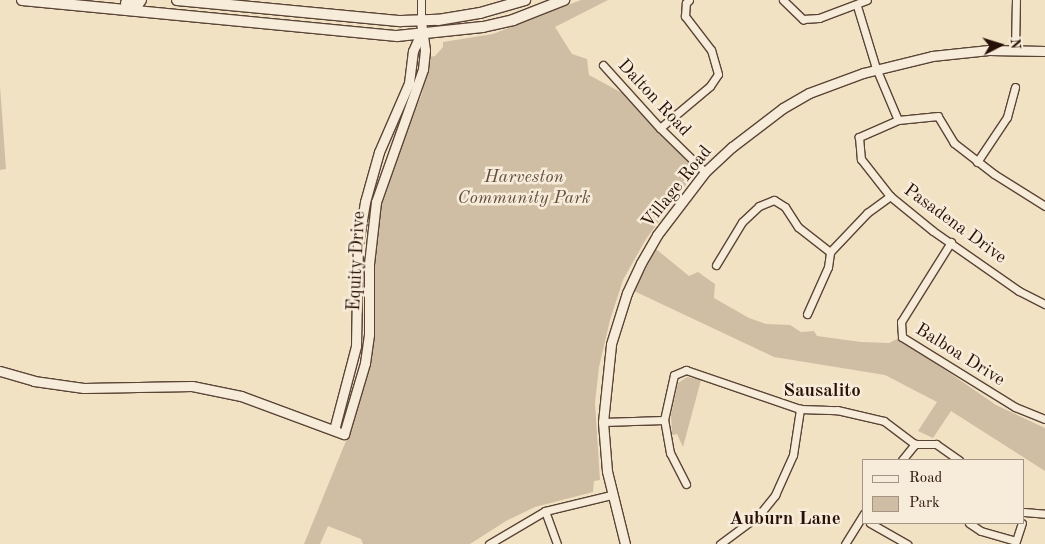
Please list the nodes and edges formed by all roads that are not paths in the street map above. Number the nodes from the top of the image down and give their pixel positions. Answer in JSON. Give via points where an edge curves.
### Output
{"nodes":[{"id":1,"x":22,"y":0,"type":"edge"},
{"id":2,"x":141,"y":0,"type":"edge"},
{"id":3,"x":177,"y":0,"type":"edge"},
{"id":4,"x":421,"y":0,"type":"edge"},
{"id":5,"x":525,"y":0,"type":"edge"},
{"id":6,"x":564,"y":0,"type":"edge"},
{"id":7,"x":689,"y":0,"type":"edge"},
{"id":8,"x":783,"y":0,"type":"edge"},
{"id":9,"x":866,"y":0,"type":"edge"},
{"id":10,"x":1016,"y":0,"type":"edge"},
{"id":11,"x":96,"y":6,"type":"junction"},
{"id":12,"x":857,"y":6,"type":"junction"},
{"id":13,"x":420,"y":21,"type":"junction"},
{"id":14,"x":420,"y":35,"type":"junction"},
{"id":15,"x":1015,"y":50,"type":"junction"},
{"id":16,"x":1045,"y":51,"type":"edge"},
{"id":17,"x":603,"y":65,"type":"dead end"},
{"id":18,"x":876,"y":68,"type":"junction"},
{"id":19,"x":1015,"y":87,"type":"dead end"},
{"id":20,"x":898,"y":120,"type":"junction"},
{"id":21,"x":660,"y":128,"type":"junction"},
{"id":22,"x":977,"y":162,"type":"junction"},
{"id":23,"x":705,"y":172,"type":"junction"},
{"id":24,"x":890,"y":196,"type":"junction"},
{"id":25,"x":1044,"y":203,"type":"edge"},
{"id":26,"x":951,"y":242,"type":"junction"},
{"id":27,"x":830,"y":252,"type":"junction"},
{"id":28,"x":716,"y":265,"type":"dead end"},
{"id":29,"x":1045,"y":304,"type":"edge"},
{"id":30,"x":808,"y":314,"type":"dead end"},
{"id":31,"x":0,"y":371,"type":"edge"},
{"id":32,"x":800,"y":409,"type":"junction"},
{"id":33,"x":1045,"y":419,"type":"edge"},
{"id":34,"x":664,"y":420,"type":"junction"},
{"id":35,"x":603,"y":422,"type":"junction"},
{"id":36,"x":334,"y":430,"type":"junction"},
{"id":37,"x":915,"y":444,"type":"junction"},
{"id":38,"x":903,"y":459,"type":"edge"},
{"id":39,"x":958,"y":459,"type":"edge"},
{"id":40,"x":686,"y":484,"type":"dead end"},
{"id":41,"x":611,"y":495,"type":"junction"},
{"id":42,"x":545,"y":511,"type":"junction"},
{"id":43,"x":1025,"y":512,"type":"edge"},
{"id":44,"x":1045,"y":514,"type":"edge"},
{"id":45,"x":862,"y":518,"type":"edge"},
{"id":46,"x":872,"y":524,"type":"edge"},
{"id":47,"x":970,"y":524,"type":"edge"},
{"id":48,"x":1022,"y":524,"type":"edge"},
{"id":49,"x":1015,"y":543,"type":"edge"},
{"id":50,"x":489,"y":544,"type":"edge"},
{"id":51,"x":557,"y":544,"type":"edge"},
{"id":52,"x":625,"y":544,"type":"edge"},
{"id":53,"x":720,"y":544,"type":"edge"},
{"id":54,"x":845,"y":544,"type":"edge"},
{"id":55,"x":907,"y":544,"type":"edge"}],
"edges":[{"from":1,"to":11,"type":"main road"},
{"from":2,"to":11,"type":"main road","via":[[138,4],[104,2]]},
{"from":3,"to":13,"type":"main road"},
{"from":4,"to":13,"type":"street"},
{"from":5,"to":13,"type":"main road","via":[[480,13]]},
{"from":6,"to":14,"type":"main road","via":[[513,20]]},
{"from":7,"to":21,"type":"street","via":[[685,16],[711,50],[718,74],[710,86]]},
{"from":8,"to":12,"type":"street","via":[[803,19],[819,18]]},
{"from":9,"to":12,"type":"street"},
{"from":10,"to":15,"type":"street"},
{"from":11,"to":14,"type":"main road","via":[[397,36]]},
{"from":12,"to":18,"type":"street"},
{"from":13,"to":14,"type":"street","name":"Equity Drive"},
{"from":14,"to":36,"type":"street","name":"Equity Drive","via":[[413,51],[409,83],[379,152],[365,202],[358,244],[356,346]]},
{"from":14,"to":36,"type":"street","name":"Equity Drive","via":[[425,50],[419,88],[386,166],[372,221],[370,334],[363,371],[344,434]]},
{"from":15,"to":16,"type":"street","name":"Village Road"},
{"from":15,"to":18,"type":"street","name":"Village Road","via":[[932,56]]},
{"from":17,"to":21,"type":"street","name":"Dalton Road"},
{"from":18,"to":20,"type":"street"},
{"from":18,"to":23,"type":"street","name":"Village Road","via":[[809,93],[783,108]]},
{"from":19,"to":22,"type":"street","via":[[1007,117]]},
{"from":20,"to":22,"type":"street","via":[[938,116],[954,143]]},
{"from":20,"to":24,"type":"street","name":"Pasadena Drive","via":[[859,137],[858,146],[861,159]]},
{"from":21,"to":23,"type":"street","name":"Dalton Road"},
{"from":22,"to":25,"type":"street"},
{"from":23,"to":35,"type":"street","name":"Village Road","via":[[657,235],[626,293],[606,369]]},
{"from":24,"to":26,"type":"street","name":"Pasadena Drive"},
{"from":24,"to":27,"type":"street","via":[[866,213]]},
{"from":26,"to":29,"type":"street","name":"Pasadena Drive","via":[[1019,291]]},
{"from":26,"to":33,"type":"street","name":"Balboa Drive","via":[[901,322],[902,337],[1008,403]]},
{"from":27,"to":28,"type":"street","via":[[798,227],[785,207],[774,200],[759,206],[742,222]]},
{"from":27,"to":30,"type":"street","via":[[828,266]]},
{"from":31,"to":36,"type":"street","via":[[34,381],[84,388],[192,386],[240,396]]},
{"from":32,"to":34,"type":"street","via":[[686,370],[674,375]]},
{"from":32,"to":37,"type":"street","via":[[837,410],[884,421]]},
{"from":32,"to":53,"type":"street","via":[[793,455],[775,495],[759,515]]},
{"from":34,"to":35,"type":"street"},
{"from":34,"to":40,"type":"street","via":[[670,453]]},
{"from":35,"to":41,"type":"street","name":"Village Road"},
{"from":37,"to":38,"type":"street"},
{"from":37,"to":39,"type":"street","via":[[936,444]]},
{"from":41,"to":42,"type":"street"},
{"from":41,"to":52,"type":"street","name":"Village Road"},
{"from":42,"to":50,"type":"street"},
{"from":42,"to":51,"type":"street"},
{"from":43,"to":44,"type":"street"},
{"from":45,"to":54,"type":"street"},
{"from":46,"to":55,"type":"street"},
{"from":47,"to":49,"type":"street"},
{"from":48,"to":49,"type":"street"}]}
